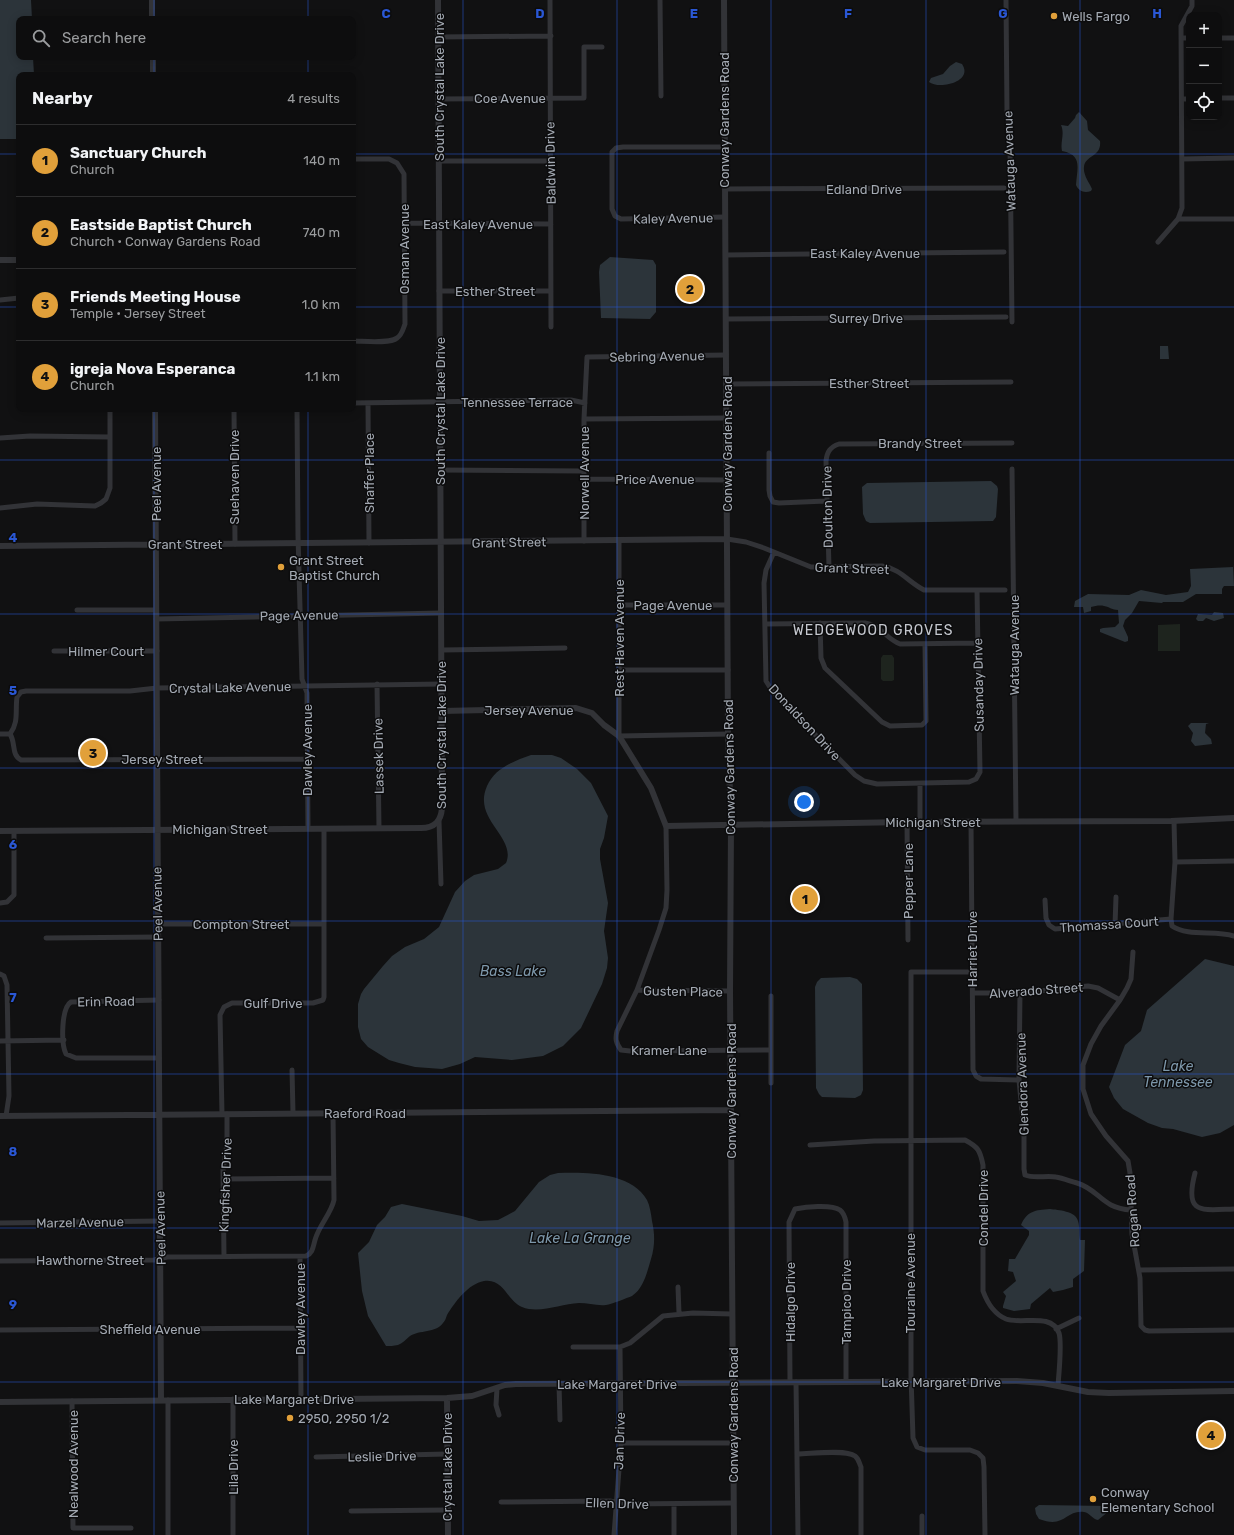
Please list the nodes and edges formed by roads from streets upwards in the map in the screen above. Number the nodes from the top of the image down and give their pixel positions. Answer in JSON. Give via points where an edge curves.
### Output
{"nodes":[{"id":1,"x":152,"y":0,"type":"edge"},
{"id":2,"x":438,"y":0,"type":"edge"},
{"id":3,"x":550,"y":0,"type":"edge"},
{"id":4,"x":660,"y":0,"type":"edge"},
{"id":5,"x":724,"y":0,"type":"edge"},
{"id":6,"x":1006,"y":0,"type":"edge"},
{"id":7,"x":1192,"y":0,"type":"edge"},
{"id":8,"x":152,"y":16,"type":"edge"},
{"id":9,"x":550,"y":36,"type":"junction"},
{"id":10,"x":438,"y":37,"type":"junction"},
{"id":11,"x":1181,"y":38,"type":"junction"},
{"id":12,"x":1186,"y":38,"type":"edge"},
{"id":13,"x":1222,"y":38,"type":"edge"},
{"id":14,"x":1234,"y":38,"type":"edge"},
{"id":15,"x":602,"y":47,"type":"dead end"},
{"id":16,"x":152,"y":60,"type":"edge"},
{"id":17,"x":153,"y":72,"type":"edge"},
{"id":18,"x":661,"y":96,"type":"dead end"},
{"id":19,"x":550,"y":98,"type":"junction"},
{"id":20,"x":1222,"y":98,"type":"edge"},
{"id":21,"x":1234,"y":98,"type":"edge"},
{"id":22,"x":439,"y":99,"type":"junction"},
{"id":23,"x":1182,"y":99,"type":"junction"},
{"id":24,"x":1186,"y":99,"type":"edge"},
{"id":25,"x":724,"y":147,"type":"junction"},
{"id":26,"x":1234,"y":158,"type":"edge"},
{"id":27,"x":356,"y":159,"type":"edge"},
{"id":28,"x":1182,"y":159,"type":"junction"},
{"id":29,"x":439,"y":161,"type":"junction"},
{"id":30,"x":551,"y":161,"type":"junction"},
{"id":31,"x":1004,"y":188,"type":"dead end"},
{"id":32,"x":725,"y":190,"type":"junction"},
{"id":33,"x":725,"y":217,"type":"junction"},
{"id":34,"x":1178,"y":219,"type":"junction"},
{"id":35,"x":1234,"y":219,"type":"edge"},
{"id":36,"x":404,"y":223,"type":"junction"},
{"id":37,"x":439,"y":224,"type":"junction"},
{"id":38,"x":551,"y":224,"type":"junction"},
{"id":39,"x":1158,"y":242,"type":"dead end"},
{"id":40,"x":1004,"y":252,"type":"dead end"},
{"id":41,"x":726,"y":255,"type":"junction"},
{"id":42,"x":0,"y":260,"type":"edge"},
{"id":43,"x":16,"y":260,"type":"edge"},
{"id":44,"x":439,"y":291,"type":"junction"},
{"id":45,"x":551,"y":291,"type":"junction"},
{"id":46,"x":16,"y":298,"type":"edge"},
{"id":47,"x":0,"y":300,"type":"edge"},
{"id":48,"x":1006,"y":316,"type":"dead end"},
{"id":49,"x":726,"y":319,"type":"junction"},
{"id":50,"x":1012,"y":322,"type":"dead end"},
{"id":51,"x":551,"y":327,"type":"dead end"},
{"id":52,"x":356,"y":341,"type":"edge"},
{"id":53,"x":726,"y":356,"type":"junction"},
{"id":54,"x":587,"y":357,"type":"joint"},
{"id":55,"x":1011,"y":382,"type":"dead end"},
{"id":56,"x":727,"y":384,"type":"junction"},
{"id":57,"x":440,"y":402,"type":"junction"},
{"id":58,"x":356,"y":403,"type":"edge"},
{"id":59,"x":368,"y":403,"type":"junction"},
{"id":60,"x":585,"y":403,"type":"junction"},
{"id":61,"x":110,"y":412,"type":"edge"},
{"id":62,"x":155,"y":412,"type":"edge"},
{"id":63,"x":234,"y":412,"type":"edge"},
{"id":64,"x":297,"y":412,"type":"edge"},
{"id":65,"x":726,"y":418,"type":"junction"},
{"id":66,"x":584,"y":419,"type":"junction"},
{"id":67,"x":110,"y":436,"type":"junction"},
{"id":68,"x":0,"y":438,"type":"edge"},
{"id":69,"x":1012,"y":443,"type":"dead end"},
{"id":70,"x":830,"y":449,"type":"joint"},
{"id":71,"x":769,"y":453,"type":"dead end"},
{"id":72,"x":1012,"y":469,"type":"dead end"},
{"id":73,"x":440,"y":470,"type":"junction"},
{"id":74,"x":584,"y":470,"type":"junction"},
{"id":75,"x":584,"y":479,"type":"junction"},
{"id":76,"x":727,"y":480,"type":"junction"},
{"id":77,"x":826,"y":502,"type":"junction"},
{"id":78,"x":0,"y":508,"type":"edge"},
{"id":79,"x":727,"y":539,"type":"junction"},
{"id":80,"x":584,"y":541,"type":"junction"},
{"id":81,"x":618,"y":541,"type":"junction"},
{"id":82,"x":441,"y":542,"type":"junction"},
{"id":83,"x":299,"y":543,"type":"junction"},
{"id":84,"x":369,"y":543,"type":"junction"},
{"id":85,"x":235,"y":544,"type":"junction"},
{"id":86,"x":156,"y":545,"type":"junction"},
{"id":87,"x":0,"y":546,"type":"edge"},
{"id":88,"x":774,"y":552,"type":"junction"},
{"id":89,"x":829,"y":567,"type":"junction"},
{"id":90,"x":977,"y":590,"type":"junction"},
{"id":91,"x":1005,"y":590,"type":"dead end"},
{"id":92,"x":619,"y":605,"type":"junction"},
{"id":93,"x":727,"y":605,"type":"junction"},
{"id":94,"x":77,"y":610,"type":"dead end"},
{"id":95,"x":156,"y":610,"type":"junction"},
{"id":96,"x":441,"y":613,"type":"junction"},
{"id":97,"x":301,"y":615,"type":"junction"},
{"id":98,"x":156,"y":619,"type":"junction"},
{"id":99,"x":820,"y":623,"type":"junction"},
{"id":100,"x":765,"y":624,"type":"junction"},
{"id":101,"x":978,"y":643,"type":"junction"},
{"id":102,"x":925,"y":644,"type":"junction"},
{"id":103,"x":565,"y":648,"type":"dead end"},
{"id":104,"x":442,"y":650,"type":"junction"},
{"id":105,"x":157,"y":651,"type":"junction"},
{"id":106,"x":54,"y":652,"type":"dead end"},
{"id":107,"x":619,"y":670,"type":"junction"},
{"id":108,"x":728,"y":670,"type":"junction"},
{"id":109,"x":377,"y":684,"type":"junction"},
{"id":110,"x":442,"y":684,"type":"junction"},
{"id":111,"x":304,"y":685,"type":"junction"},
{"id":112,"x":157,"y":688,"type":"junction"},
{"id":113,"x":442,"y":711,"type":"junction"},
{"id":114,"x":0,"y":734,"type":"edge"},
{"id":115,"x":10,"y":734,"type":"junction"},
{"id":116,"x":728,"y":734,"type":"junction"},
{"id":117,"x":620,"y":736,"type":"junction"},
{"id":118,"x":308,"y":758,"type":"junction"},
{"id":119,"x":157,"y":759,"type":"junction"},
{"id":120,"x":976,"y":779,"type":"joint"},
{"id":121,"x":920,"y":784,"type":"junction"},
{"id":122,"x":1234,"y":818,"type":"edge"},
{"id":123,"x":439,"y":821,"type":"junction"},
{"id":124,"x":1016,"y":821,"type":"junction"},
{"id":125,"x":1174,"y":821,"type":"junction"},
{"id":126,"x":1201,"y":821,"type":"junction"},
{"id":127,"x":908,"y":822,"type":"junction"},
{"id":128,"x":920,"y":822,"type":"junction"},
{"id":129,"x":971,"y":822,"type":"junction"},
{"id":130,"x":1234,"y":823,"type":"edge"},
{"id":131,"x":731,"y":825,"type":"junction"},
{"id":132,"x":666,"y":826,"type":"junction"},
{"id":133,"x":308,"y":828,"type":"junction"},
{"id":134,"x":379,"y":828,"type":"junction"},
{"id":135,"x":324,"y":829,"type":"junction"},
{"id":136,"x":157,"y":830,"type":"junction"},
{"id":137,"x":0,"y":831,"type":"edge"},
{"id":138,"x":14,"y":831,"type":"junction"},
{"id":139,"x":1234,"y":861,"type":"edge"},
{"id":140,"x":1174,"y":862,"type":"junction"},
{"id":141,"x":441,"y":884,"type":"dead end"},
{"id":142,"x":1116,"y":897,"type":"dead end"},
{"id":143,"x":1045,"y":900,"type":"dead end"},
{"id":144,"x":0,"y":903,"type":"edge"},
{"id":145,"x":1171,"y":919,"type":"junction"},
{"id":146,"x":158,"y":924,"type":"junction"},
{"id":147,"x":324,"y":924,"type":"junction"},
{"id":148,"x":1115,"y":925,"type":"junction"},
{"id":149,"x":1234,"y":936,"type":"edge"},
{"id":150,"x":158,"y":937,"type":"junction"},
{"id":151,"x":46,"y":938,"type":"dead end"},
{"id":152,"x":908,"y":940,"type":"dead end"},
{"id":153,"x":1133,"y":952,"type":"dead end"},
{"id":154,"x":972,"y":972,"type":"junction"},
{"id":155,"x":2,"y":975,"type":"edge"},
{"id":156,"x":637,"y":990,"type":"junction"},
{"id":157,"x":730,"y":992,"type":"junction"},
{"id":158,"x":973,"y":993,"type":"junction"},
{"id":159,"x":1020,"y":993,"type":"junction"},
{"id":160,"x":770,"y":996,"type":"dead end"},
{"id":161,"x":158,"y":1000,"type":"junction"},
{"id":162,"x":1120,"y":1000,"type":"junction"},
{"id":163,"x":224,"y":1007,"type":"joint"},
{"id":164,"x":64,"y":1040,"type":"junction"},
{"id":165,"x":0,"y":1041,"type":"edge"},
{"id":166,"x":8,"y":1041,"type":"junction"},
{"id":167,"x":730,"y":1050,"type":"junction"},
{"id":168,"x":771,"y":1050,"type":"junction"},
{"id":169,"x":159,"y":1058,"type":"junction"},
{"id":170,"x":292,"y":1070,"type":"dead end"},
{"id":171,"x":1020,"y":1080,"type":"junction"},
{"id":172,"x":771,"y":1083,"type":"dead end"},
{"id":173,"x":731,"y":1110,"type":"junction"},
{"id":174,"x":293,"y":1113,"type":"junction"},
{"id":175,"x":224,"y":1114,"type":"junction"},
{"id":176,"x":333,"y":1114,"type":"junction"},
{"id":177,"x":159,"y":1115,"type":"junction"},
{"id":178,"x":3,"y":1116,"type":"edge"},
{"id":179,"x":910,"y":1141,"type":"junction"},
{"id":180,"x":810,"y":1145,"type":"dead end"},
{"id":181,"x":1194,"y":1173,"type":"dead end"},
{"id":182,"x":334,"y":1178,"type":"junction"},
{"id":183,"x":223,"y":1179,"type":"junction"},
{"id":184,"x":1234,"y":1209,"type":"edge"},
{"id":185,"x":1131,"y":1210,"type":"junction"},
{"id":186,"x":160,"y":1221,"type":"junction"},
{"id":187,"x":789,"y":1222,"type":"joint"},
{"id":188,"x":0,"y":1223,"type":"edge"},
{"id":189,"x":224,"y":1257,"type":"junction"},
{"id":190,"x":300,"y":1257,"type":"junction"},
{"id":191,"x":160,"y":1258,"type":"junction"},
{"id":192,"x":0,"y":1261,"type":"edge"},
{"id":193,"x":1234,"y":1269,"type":"edge"},
{"id":194,"x":1139,"y":1270,"type":"junction"},
{"id":195,"x":678,"y":1288,"type":"dead end"},
{"id":196,"x":679,"y":1313,"type":"junction"},
{"id":197,"x":732,"y":1314,"type":"junction"},
{"id":198,"x":1080,"y":1318,"type":"dead end"},
{"id":199,"x":300,"y":1328,"type":"junction"},
{"id":200,"x":161,"y":1329,"type":"junction"},
{"id":201,"x":1056,"y":1329,"type":"junction"},
{"id":202,"x":0,"y":1330,"type":"edge"},
{"id":203,"x":1234,"y":1330,"type":"edge"},
{"id":204,"x":573,"y":1347,"type":"dead end"},
{"id":205,"x":620,"y":1347,"type":"junction"},
{"id":206,"x":793,"y":1382,"type":"junction"},
{"id":207,"x":846,"y":1382,"type":"junction"},
{"id":208,"x":911,"y":1382,"type":"junction"},
{"id":209,"x":733,"y":1383,"type":"junction"},
{"id":210,"x":560,"y":1384,"type":"junction"},
{"id":211,"x":620,"y":1384,"type":"junction"},
{"id":212,"x":1058,"y":1385,"type":"junction"},
{"id":213,"x":497,"y":1388,"type":"junction"},
{"id":214,"x":1234,"y":1391,"type":"edge"},
{"id":215,"x":301,"y":1398,"type":"junction"},
{"id":216,"x":447,"y":1398,"type":"junction"},
{"id":217,"x":232,"y":1399,"type":"junction"},
{"id":218,"x":164,"y":1400,"type":"junction"},
{"id":219,"x":72,"y":1401,"type":"junction"},
{"id":220,"x":0,"y":1402,"type":"edge"},
{"id":221,"x":499,"y":1415,"type":"dead end"},
{"id":222,"x":560,"y":1420,"type":"dead end"},
{"id":223,"x":621,"y":1443,"type":"junction"},
{"id":224,"x":733,"y":1443,"type":"junction"},
{"id":225,"x":447,"y":1454,"type":"junction"},
{"id":226,"x":798,"y":1454,"type":"junction"},
{"id":227,"x":316,"y":1457,"type":"dead end"},
{"id":228,"x":501,"y":1502,"type":"dead end"},
{"id":229,"x":616,"y":1502,"type":"junction"},
{"id":230,"x":674,"y":1504,"type":"junction"},
{"id":231,"x":733,"y":1504,"type":"junction"},
{"id":232,"x":447,"y":1510,"type":"junction"},
{"id":233,"x":352,"y":1511,"type":"dead end"},
{"id":234,"x":922,"y":1516,"type":"dead end"},
{"id":235,"x":131,"y":1528,"type":"dead end"},
{"id":236,"x":168,"y":1535,"type":"edge"},
{"id":237,"x":233,"y":1535,"type":"edge"},
{"id":238,"x":448,"y":1535,"type":"edge"},
{"id":239,"x":614,"y":1535,"type":"edge"},
{"id":240,"x":674,"y":1535,"type":"edge"},
{"id":241,"x":734,"y":1535,"type":"edge"},
{"id":242,"x":798,"y":1535,"type":"edge"},
{"id":243,"x":861,"y":1535,"type":"edge"},
{"id":244,"x":922,"y":1535,"type":"edge"},
{"id":245,"x":985,"y":1535,"type":"edge"}],
"edges":[{"from":1,"to":8,"type":"street"},
{"from":2,"to":10,"type":"street","name":"South Crystal Lake Drive"},
{"from":3,"to":9,"type":"street","name":"Baldwin Drive"},
{"from":4,"to":18,"type":"street"},
{"from":5,"to":25,"type":"street","name":"Conway Gardens Road"},
{"from":6,"to":50,"type":"street","name":"Watauga Avenue"},
{"from":7,"to":11,"type":"street","via":[[1192,6],[1181,26]]},
{"from":9,"to":10,"type":"street"},
{"from":9,"to":19,"type":"street","name":"Baldwin Drive"},
{"from":10,"to":22,"type":"street","name":"South Crystal Lake Drive"},
{"from":11,"to":12,"type":"street"},
{"from":11,"to":23,"type":"street"},
{"from":13,"to":14,"type":"street"},
{"from":15,"to":19,"type":"street","name":"Coe Avenue","via":[[584,47],[584,98]]},
{"from":16,"to":17,"type":"street"},
{"from":19,"to":22,"type":"street","name":"Coe Avenue"},
{"from":19,"to":30,"type":"street","name":"Baldwin Drive"},
{"from":20,"to":21,"type":"street"},
{"from":22,"to":29,"type":"street","name":"South Crystal Lake Drive"},
{"from":23,"to":24,"type":"street"},
{"from":23,"to":28,"type":"street"},
{"from":25,"to":32,"type":"street","name":"Conway Gardens Road"},
{"from":25,"to":33,"type":"street","name":"Kaley Avenue","via":[[616,148],[612,152],[612,209],[615,216],[621,219]]},
{"from":26,"to":28,"type":"street"},
{"from":27,"to":36,"type":"street","name":"Osman Avenue","via":[[390,159],[397,163],[404,174]]},
{"from":28,"to":34,"type":"street","via":[[1182,208]]},
{"from":29,"to":30,"type":"street"},
{"from":29,"to":37,"type":"street","name":"South Crystal Lake Drive"},
{"from":30,"to":38,"type":"street","name":"Baldwin Drive"},
{"from":31,"to":32,"type":"street","name":"Edland Drive"},
{"from":32,"to":33,"type":"street","name":"Conway Gardens Road"},
{"from":33,"to":41,"type":"street","name":"Conway Gardens Road"},
{"from":34,"to":35,"type":"street"},
{"from":34,"to":39,"type":"street"},
{"from":36,"to":37,"type":"street","name":"East Kaley Avenue"},
{"from":36,"to":52,"type":"street","name":"Osman Avenue","via":[[405,324],[397,338],[390,341]]},
{"from":37,"to":38,"type":"street","name":"East Kaley Avenue"},
{"from":37,"to":44,"type":"street","name":"South Crystal Lake Drive"},
{"from":38,"to":45,"type":"street","name":"Baldwin Drive"},
{"from":40,"to":41,"type":"street","name":"East Kaley Avenue"},
{"from":41,"to":49,"type":"street","name":"Conway Gardens Road"},
{"from":42,"to":43,"type":"street"},
{"from":44,"to":45,"type":"street","name":"Esther Street"},
{"from":44,"to":57,"type":"street","name":"South Crystal Lake Drive"},
{"from":45,"to":51,"type":"street","name":"Baldwin Drive"},
{"from":46,"to":47,"type":"street"},
{"from":48,"to":49,"type":"street","name":"Surrey Drive"},
{"from":49,"to":53,"type":"street","name":"Conway Gardens Road"},
{"from":53,"to":54,"type":"street","name":"Sebring Avenue"},
{"from":53,"to":56,"type":"street","name":"Conway Gardens Road"},
{"from":54,"to":60,"type":"street","name":"Norwell Avenue"},
{"from":55,"to":56,"type":"street","name":"Esther Street"},
{"from":56,"to":65,"type":"street","name":"Conway Gardens Road"},
{"from":57,"to":59,"type":"street","name":"Tennessee Terrace"},
{"from":57,"to":60,"type":"street","name":"Tennessee Terrace","via":[[571,400]]},
{"from":57,"to":73,"type":"street","name":"South Crystal Lake Drive"},
{"from":58,"to":59,"type":"street","name":"Tennessee Terrace"},
{"from":59,"to":84,"type":"street","name":"Shaffer Place"},
{"from":60,"to":66,"type":"street","name":"Norwell Avenue"},
{"from":61,"to":67,"type":"street"},
{"from":62,"to":86,"type":"street","name":"Peel Avenue"},
{"from":63,"to":85,"type":"street","name":"Suehaven Drive"},
{"from":64,"to":83,"type":"street","name":"Dawley Avenue"},
{"from":65,"to":66,"type":"street","name":"Tennessee Terrace"},
{"from":65,"to":76,"type":"street","name":"Conway Gardens Road"},
{"from":66,"to":74,"type":"street","name":"Norwell Avenue"},
{"from":67,"to":68,"type":"street"},
{"from":67,"to":78,"type":"street","via":[[110,488],[106,499],[101,503],[88,506],[38,504]]},
{"from":69,"to":70,"type":"street","name":"Brandy Street","via":[[839,444]]},
{"from":70,"to":77,"type":"street","name":"Doulton Drive","via":[[826,456]]},
{"from":71,"to":77,"type":"street","via":[[769,490],[773,502]]},
{"from":72,"to":124,"type":"street","name":"Watauga Avenue"},
{"from":73,"to":74,"type":"street"},
{"from":73,"to":82,"type":"street","name":"South Crystal Lake Drive"},
{"from":74,"to":75,"type":"street","name":"Norwell Avenue"},
{"from":75,"to":76,"type":"street","name":"Price Avenue"},
{"from":75,"to":80,"type":"street","name":"Norwell Avenue"},
{"from":76,"to":79,"type":"street","name":"Conway Gardens Road"},
{"from":77,"to":89,"type":"street","name":"Doulton Drive"},
{"from":79,"to":81,"type":"street","name":"Grant Street"},
{"from":79,"to":88,"type":"street","name":"Grant Street","via":[[746,542]]},
{"from":79,"to":93,"type":"street","name":"Conway Gardens Road"},
{"from":80,"to":81,"type":"street","name":"Grant Street"},
{"from":80,"to":82,"type":"street","name":"Grant Street"},
{"from":81,"to":92,"type":"street","name":"Rest Haven Avenue"},
{"from":82,"to":84,"type":"street","name":"Grant Street"},
{"from":82,"to":96,"type":"street","name":"South Crystal Lake Drive"},
{"from":83,"to":84,"type":"street","name":"Grant Street"},
{"from":83,"to":85,"type":"street","name":"Grant Street"},
{"from":83,"to":97,"type":"street","name":"Dawley Avenue"},
{"from":85,"to":86,"type":"street","name":"Grant Street"},
{"from":86,"to":87,"type":"street","name":"Grant Street"},
{"from":86,"to":95,"type":"street","name":"Peel Avenue"},
{"from":88,"to":89,"type":"street","name":"Grant Street","via":[[811,567]]},
{"from":88,"to":100,"type":"street","name":"Donaldson Drive","via":[[766,570],[764,583]]},
{"from":89,"to":90,"type":"street","name":"Grant Street","via":[[890,568],[924,590]]},
{"from":90,"to":91,"type":"street","name":"Grant Street"},
{"from":90,"to":101,"type":"street","name":"Susanday Drive"},
{"from":92,"to":93,"type":"street","name":"Page Avenue"},
{"from":92,"to":107,"type":"street","name":"Rest Haven Avenue"},
{"from":93,"to":108,"type":"street","name":"Conway Gardens Road"},
{"from":94,"to":95,"type":"street"},
{"from":95,"to":98,"type":"street","name":"Peel Avenue"},
{"from":96,"to":97,"type":"street","name":"Page Avenue"},
{"from":96,"to":104,"type":"street","name":"South Crystal Lake Drive"},
{"from":97,"to":98,"type":"street","name":"Page Avenue"},
{"from":97,"to":111,"type":"street","name":"Dawley Avenue"},
{"from":98,"to":105,"type":"street","name":"Peel Avenue"},
{"from":99,"to":100,"type":"street"},
{"from":99,"to":102,"type":"street","via":[[873,624],[893,642]]},
{"from":99,"to":102,"type":"street","via":[[825,668],[882,722],[890,726],[922,726],[926,721]]},
{"from":100,"to":121,"type":"street","name":"Donaldson Drive","via":[[766,681],[773,692],[864,781],[877,784]]},
{"from":101,"to":102,"type":"street"},
{"from":101,"to":120,"type":"street","name":"Susanday Drive","via":[[980,772]]},
{"from":103,"to":104,"type":"street"},
{"from":104,"to":110,"type":"street","name":"South Crystal Lake Drive"},
{"from":105,"to":106,"type":"street","name":"Hilmer Court"},
{"from":105,"to":112,"type":"street","name":"Peel Avenue"},
{"from":107,"to":108,"type":"street"},
{"from":107,"to":117,"type":"street","name":"Rest Haven Avenue"},
{"from":108,"to":116,"type":"street","name":"Conway Gardens Road"},
{"from":109,"to":110,"type":"street","name":"Crystal Lake Avenue"},
{"from":109,"to":111,"type":"street","name":"Crystal Lake Avenue"},
{"from":109,"to":134,"type":"street","name":"Lassek Drive"},
{"from":110,"to":113,"type":"street","name":"South Crystal Lake Drive"},
{"from":111,"to":112,"type":"street","name":"Crystal Lake Avenue"},
{"from":111,"to":118,"type":"street","name":"Dawley Avenue","via":[[307,693]]},
{"from":112,"to":115,"type":"street","name":"Crystal Lake Avenue","via":[[130,691],[26,691],[19,694],[17,699],[17,721]]},
{"from":112,"to":119,"type":"street","name":"Peel Avenue"},
{"from":113,"to":117,"type":"street","name":"Jersey Avenue","via":[[576,708],[592,713]]},
{"from":113,"to":123,"type":"street","name":"South Crystal Lake Drive","via":[[442,808]]},
{"from":114,"to":115,"type":"street"},
{"from":115,"to":119,"type":"street","name":"Jersey Street","via":[[14,741],[16,757],[21,760]]},
{"from":116,"to":117,"type":"street"},
{"from":116,"to":131,"type":"street","name":"Conway Gardens Road"},
{"from":117,"to":132,"type":"street","via":[[651,788]]},
{"from":118,"to":119,"type":"street","name":"Jersey Street"},
{"from":118,"to":133,"type":"street","name":"Dawley Avenue"},
{"from":119,"to":136,"type":"street","name":"Peel Avenue"},
{"from":120,"to":121,"type":"street","name":"Donaldson Drive","via":[[969,782]]},
{"from":121,"to":128,"type":"street"},
{"from":122,"to":126,"type":"street","name":"Michigan Street"},
{"from":123,"to":134,"type":"street","name":"Michigan Street","via":[[426,828]]},
{"from":123,"to":141,"type":"street"},
{"from":124,"to":125,"type":"street","name":"Michigan Street"},
{"from":124,"to":129,"type":"street","name":"Michigan Street"},
{"from":125,"to":126,"type":"street","name":"Michigan Street"},
{"from":125,"to":140,"type":"street"},
{"from":126,"to":130,"type":"street","name":"Michigan Street"},
{"from":127,"to":128,"type":"street","name":"Michigan Street"},
{"from":127,"to":131,"type":"street","name":"Michigan Street"},
{"from":127,"to":152,"type":"street","name":"Pepper Lane"},
{"from":128,"to":129,"type":"street","name":"Michigan Street"},
{"from":129,"to":154,"type":"street","name":"Harriet Drive"},
{"from":131,"to":132,"type":"street","name":"Michigan Street"},
{"from":131,"to":157,"type":"street","name":"Conway Gardens Road"},
{"from":132,"to":156,"type":"street","via":[[666,908]]},
{"from":133,"to":135,"type":"street","name":"Michigan Street"},
{"from":133,"to":136,"type":"street","name":"Michigan Street"},
{"from":134,"to":135,"type":"street","name":"Michigan Street"},
{"from":135,"to":147,"type":"street"},
{"from":136,"to":138,"type":"street","name":"Michigan Street"},
{"from":136,"to":146,"type":"street","name":"Peel Avenue"},
{"from":137,"to":138,"type":"street","name":"Michigan Street"},
{"from":138,"to":144,"type":"street","via":[[14,894],[7,902]]},
{"from":139,"to":140,"type":"street"},
{"from":140,"to":145,"type":"street"},
{"from":142,"to":148,"type":"street"},
{"from":143,"to":148,"type":"street","name":"Thomassa Court","via":[[1046,918],[1049,925],[1055,929]]},
{"from":145,"to":148,"type":"street","name":"Thomassa Court"},
{"from":145,"to":149,"type":"street","via":[[1172,926],[1179,930],[1217,932]]},
{"from":146,"to":147,"type":"street","name":"Compton Street"},
{"from":146,"to":150,"type":"street","name":"Peel Avenue"},
{"from":147,"to":163,"type":"street","name":"Gulf Drive","via":[[323,1000],[313,1003],[232,1004]]},
{"from":150,"to":151,"type":"street"},
{"from":150,"to":161,"type":"street","name":"Peel Avenue"},
{"from":153,"to":162,"type":"street","name":"Rogan Road","via":[[1131,978]]},
{"from":154,"to":158,"type":"street","name":"Harriet Drive"},
{"from":154,"to":179,"type":"street","name":"Touraine Avenue","via":[[911,972]]},
{"from":155,"to":166,"type":"street","via":[[8,985]]},
{"from":156,"to":157,"type":"street","name":"Gusten Place"},
{"from":156,"to":167,"type":"street","name":"Kramer Lane","via":[[615,1038],[621,1050]]},
{"from":157,"to":167,"type":"street","name":"Conway Gardens Road"},
{"from":158,"to":159,"type":"street","name":"Alverado Street"},
{"from":158,"to":171,"type":"street","name":"Harriet Drive","via":[[973,1070],[976,1076],[981,1079]]},
{"from":159,"to":162,"type":"street","name":"Alverado Street","via":[[1088,986],[1098,988]]},
{"from":159,"to":171,"type":"street","name":"Glendora Avenue"},
{"from":160,"to":168,"type":"street"},
{"from":161,"to":164,"type":"street","name":"Erin Road","via":[[71,1002],[65,1008]]},
{"from":161,"to":169,"type":"street","name":"Peel Avenue"},
{"from":162,"to":185,"type":"street","name":"Rogan Road","via":[[1091,1044],[1083,1065],[1083,1089],[1091,1114],[1128,1161]]},
{"from":163,"to":175,"type":"street","name":"Kingfisher Drive","via":[[220,1015]]},
{"from":164,"to":166,"type":"street"},
{"from":164,"to":169,"type":"street","via":[[66,1054],[76,1058]]},
{"from":165,"to":166,"type":"street"},
{"from":166,"to":178,"type":"street","via":[[9,1096]]},
{"from":167,"to":168,"type":"street","name":"Kramer Lane"},
{"from":167,"to":173,"type":"street","name":"Conway Gardens Road"},
{"from":168,"to":172,"type":"street"},
{"from":169,"to":177,"type":"street","name":"Peel Avenue"},
{"from":170,"to":174,"type":"street"},
{"from":171,"to":185,"type":"street","name":"Glendora Avenue","via":[[1025,1175],[1056,1177],[1078,1183],[1111,1206]]},
{"from":173,"to":176,"type":"street","name":"Raeford Road"},
{"from":173,"to":197,"type":"street","name":"Conway Gardens Road"},
{"from":174,"to":175,"type":"street","name":"Raeford Road"},
{"from":174,"to":176,"type":"street","name":"Raeford Road"},
{"from":175,"to":177,"type":"street","name":"Raeford Road"},
{"from":175,"to":183,"type":"street","name":"Kingfisher Drive","via":[[227,1144]]},
{"from":176,"to":182,"type":"street","name":"Dawley Avenue"},
{"from":177,"to":178,"type":"street","name":"Raeford Road"},
{"from":177,"to":186,"type":"street","name":"Peel Avenue"},
{"from":179,"to":180,"type":"street","name":"Condel Drive"},
{"from":179,"to":201,"type":"street","name":"Condel Drive","via":[[965,1140],[975,1145],[980,1152],[983,1165],[983,1291],[988,1304],[1005,1318],[1016,1321],[1043,1321]]},
{"from":179,"to":208,"type":"street","name":"Touraine Avenue"},
{"from":181,"to":184,"type":"street","via":[[1191,1186],[1192,1201],[1196,1207],[1205,1210]]},
{"from":182,"to":183,"type":"street"},
{"from":182,"to":190,"type":"street","name":"Dawley Avenue","via":[[332,1207],[319,1228],[310,1255]]},
{"from":183,"to":189,"type":"street","name":"Kingfisher Drive"},
{"from":185,"to":194,"type":"street","name":"Rogan Road","via":[[1132,1234]]},
{"from":186,"to":188,"type":"street","name":"Marzel Avenue"},
{"from":186,"to":191,"type":"street","name":"Peel Avenue"},
{"from":187,"to":206,"type":"street","name":"Hidalgo Drive"},
{"from":187,"to":207,"type":"street","name":"Tampico Drive","via":[[795,1209],[802,1207],[833,1207],[844,1214]]},
{"from":189,"to":190,"type":"street","name":"Hawthorne Street"},
{"from":189,"to":191,"type":"street","name":"Hawthorne Street"},
{"from":190,"to":199,"type":"street","name":"Dawley Avenue"},
{"from":191,"to":192,"type":"street","name":"Hawthorne Street"},
{"from":191,"to":200,"type":"street","name":"Peel Avenue"},
{"from":193,"to":194,"type":"street"},
{"from":194,"to":203,"type":"street","name":"Rogan Road","via":[[1143,1328],[1149,1331]]},
{"from":195,"to":196,"type":"street"},
{"from":196,"to":197,"type":"street"},
{"from":196,"to":205,"type":"street","via":[[663,1316],[630,1343]]},
{"from":197,"to":209,"type":"street","name":"Conway Gardens Road"},
{"from":198,"to":201,"type":"street"},
{"from":199,"to":200,"type":"street","name":"Sheffield Avenue"},
{"from":199,"to":215,"type":"street","name":"Dawley Avenue"},
{"from":200,"to":202,"type":"street","name":"Sheffield Avenue"},
{"from":200,"to":218,"type":"street","name":"Peel Avenue"},
{"from":201,"to":212,"type":"street","via":[[1060,1339]]},
{"from":204,"to":205,"type":"street"},
{"from":205,"to":211,"type":"street","name":"Jan Drive"},
{"from":206,"to":207,"type":"street","name":"Lake Margaret Drive"},
{"from":206,"to":209,"type":"street","name":"Lake Margaret Drive"},
{"from":206,"to":226,"type":"street","name":"Hidalgo Drive"},
{"from":207,"to":208,"type":"street","name":"Lake Margaret Drive"},
{"from":208,"to":212,"type":"street","name":"Lake Margaret Drive","via":[[1024,1381]]},
{"from":208,"to":245,"type":"street","name":"Touraine Avenue","via":[[912,1438],[917,1447],[925,1450],[970,1450],[983,1458]]},
{"from":209,"to":211,"type":"street","name":"Lake Margaret Drive"},
{"from":209,"to":224,"type":"street","name":"Conway Gardens Road"},
{"from":210,"to":211,"type":"street","name":"Lake Margaret Drive"},
{"from":210,"to":213,"type":"street","name":"Lake Margaret Drive","via":[[516,1384]]},
{"from":210,"to":222,"type":"street"},
{"from":211,"to":223,"type":"street","name":"Jan Drive"},
{"from":212,"to":214,"type":"street","name":"Lake Margaret Drive","via":[[1088,1392],[1109,1393]]},
{"from":213,"to":216,"type":"street","name":"Lake Margaret Drive","via":[[472,1396]]},
{"from":213,"to":221,"type":"street","via":[[496,1405]]},
{"from":215,"to":216,"type":"street","name":"Lake Margaret Drive"},
{"from":215,"to":217,"type":"street","name":"Lake Margaret Drive"},
{"from":216,"to":225,"type":"street","name":"Crystal Lake Drive"},
{"from":217,"to":218,"type":"street","name":"Lake Margaret Drive"},
{"from":217,"to":237,"type":"street","name":"Lila Drive"},
{"from":218,"to":219,"type":"street","name":"Lake Margaret Drive"},
{"from":218,"to":236,"type":"street"},
{"from":219,"to":220,"type":"street","name":"Lake Margaret Drive"},
{"from":219,"to":235,"type":"street","name":"Nealwood Avenue","via":[[73,1528]]},
{"from":223,"to":224,"type":"street"},
{"from":223,"to":229,"type":"street","name":"Jan Drive"},
{"from":224,"to":231,"type":"street","name":"Conway Gardens Road"},
{"from":225,"to":227,"type":"street","name":"Leslie Drive"},
{"from":225,"to":232,"type":"street","name":"Crystal Lake Drive"},
{"from":226,"to":242,"type":"street","name":"Hidalgo Drive"},
{"from":226,"to":243,"type":"street","via":[[844,1453],[855,1456],[859,1461]]},
{"from":228,"to":229,"type":"street","name":"Ellen Drive"},
{"from":229,"to":230,"type":"street","name":"Ellen Drive"},
{"from":229,"to":239,"type":"street","name":"Jan Drive"},
{"from":230,"to":231,"type":"street","name":"Ellen Drive"},
{"from":230,"to":240,"type":"street"},
{"from":231,"to":241,"type":"street","name":"Conway Gardens Road"},
{"from":232,"to":233,"type":"street"},
{"from":232,"to":238,"type":"street","name":"Crystal Lake Drive"},
{"from":234,"to":244,"type":"street"}]}
